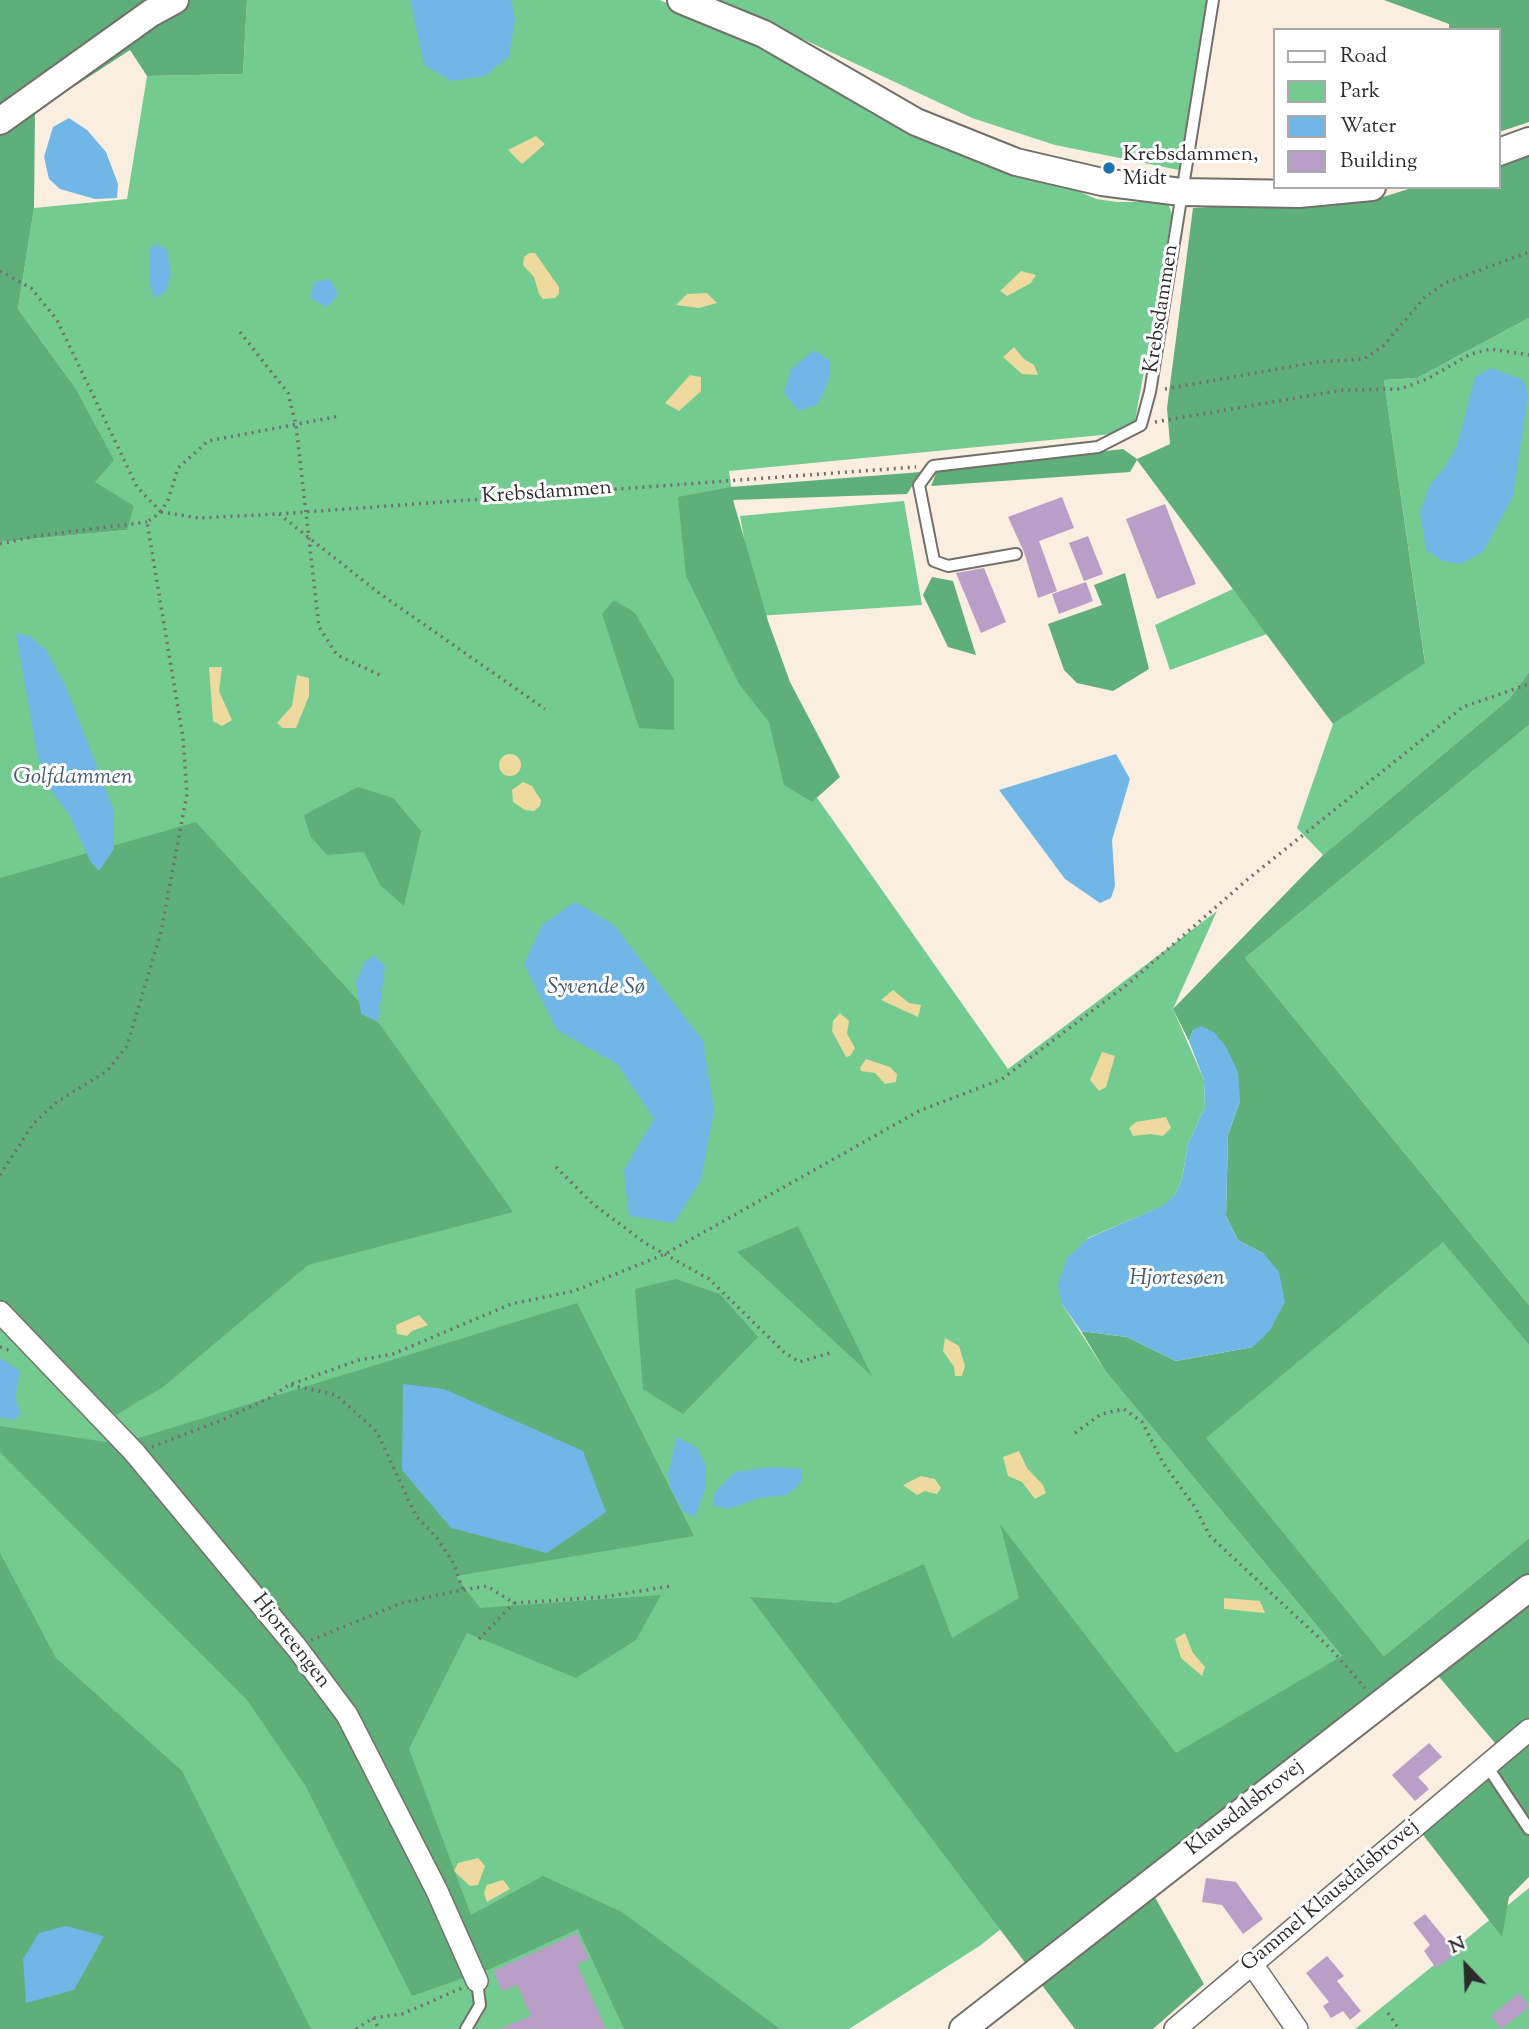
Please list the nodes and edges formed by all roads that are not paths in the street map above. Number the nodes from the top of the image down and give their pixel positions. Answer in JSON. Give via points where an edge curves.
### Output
{"nodes":[{"id":1,"x":175,"y":0,"type":"edge"},
{"id":2,"x":681,"y":0,"type":"edge"},
{"id":3,"x":1213,"y":0,"type":"edge"},
{"id":4,"x":0,"y":121,"type":"edge"},
{"id":5,"x":1529,"y":141,"type":"edge"},
{"id":6,"x":1501,"y":151,"type":"edge"},
{"id":7,"x":1351,"y":189,"type":"edge"},
{"id":8,"x":1181,"y":192,"type":"junction"},
{"id":9,"x":1016,"y":554,"type":"dead end"},
{"id":10,"x":0,"y":1312,"type":"edge"},
{"id":11,"x":1529,"y":1588,"type":"edge"},
{"id":12,"x":1529,"y":1730,"type":"edge"},
{"id":13,"x":1487,"y":1766,"type":"junction"},
{"id":14,"x":1529,"y":1829,"type":"edge"},
{"id":15,"x":1252,"y":1964,"type":"junction"},
{"id":16,"x":477,"y":1980,"type":"joint"},
{"id":17,"x":466,"y":2029,"type":"edge"},
{"id":18,"x":963,"y":2029,"type":"edge"},
{"id":19,"x":1175,"y":2029,"type":"edge"},
{"id":20,"x":1297,"y":2029,"type":"edge"}],
"edges":[{"from":1,"to":4,"type":"street","via":[[150,13]]},
{"from":2,"to":8,"type":"street","via":[[764,34],[916,122],[1016,162],[1102,182]]},
{"from":3,"to":8,"type":"lane","name":"Krebsdammen"},
{"from":5,"to":6,"type":"street"},
{"from":7,"to":8,"type":"street","via":[[1299,194]]},
{"from":8,"to":9,"type":"lane","name":"Krebsdammen","via":[[1141,425],[1098,447],[933,466],[919,485],[933,561],[948,566]]},
{"from":10,"to":16,"type":"street","name":"Hjorteengen","via":[[134,1452],[297,1648],[346,1715],[381,1777]]},
{"from":11,"to":18,"type":"street","name":"Klausdalsbrovej"},
{"from":12,"to":13,"type":"street","name":"Gammel Klausdalsbrovej"},
{"from":13,"to":14,"type":"lane"},
{"from":13,"to":15,"type":"street","name":"Gammel Klausdalsbrovej"},
{"from":15,"to":19,"type":"street","name":"Gammel Klausdalsbrovej"},
{"from":15,"to":20,"type":"street"},
{"from":16,"to":17,"type":"lane","name":"Hjorteengen","via":[[480,2004]]}]}
